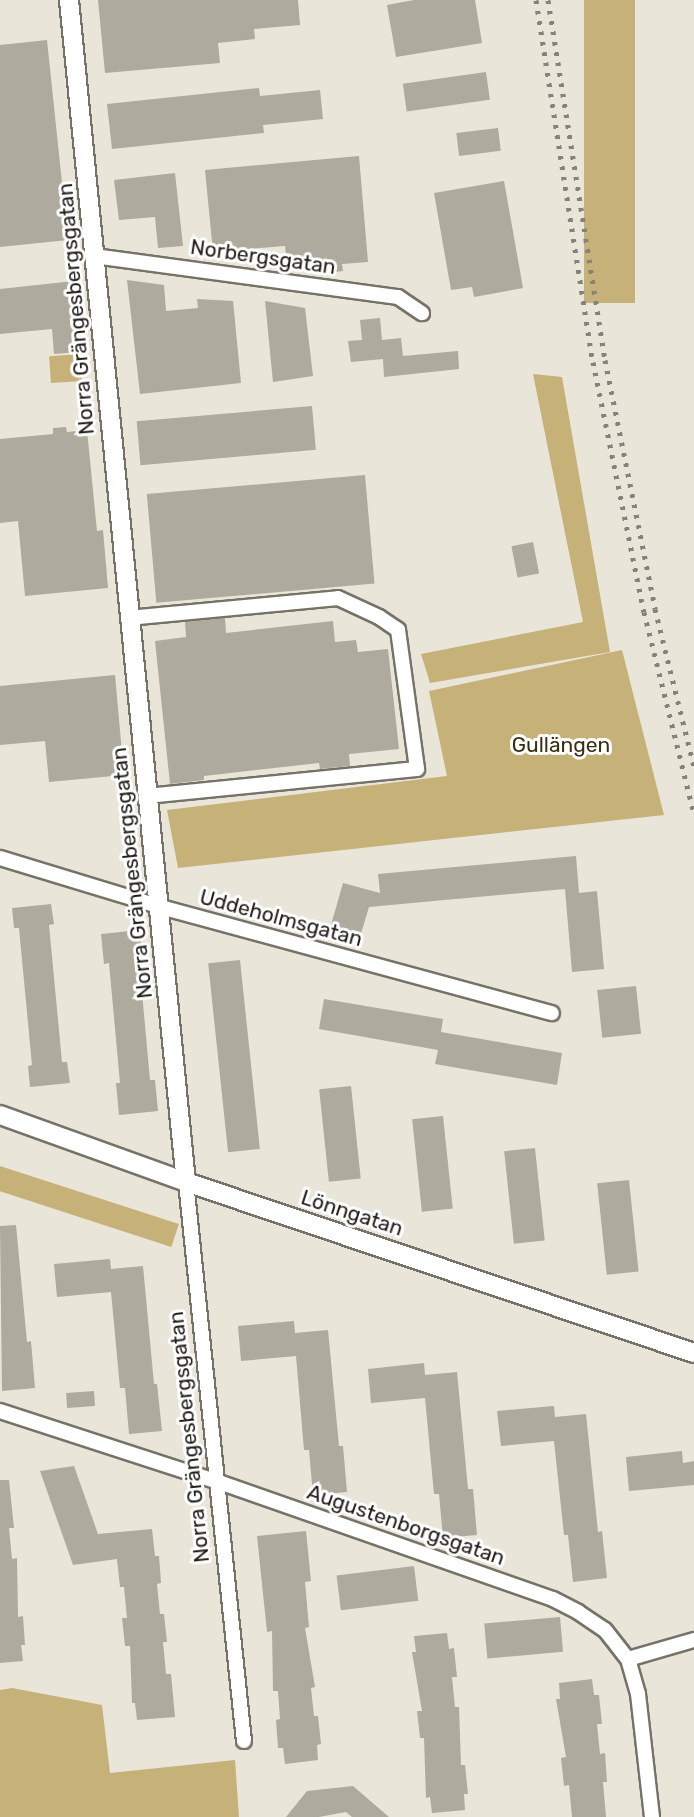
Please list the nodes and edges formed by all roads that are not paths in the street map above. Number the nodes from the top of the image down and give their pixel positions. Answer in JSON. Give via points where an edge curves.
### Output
{"nodes":[{"id":1,"x":69,"y":0,"type":"edge"},
{"id":2,"x":94,"y":256,"type":"junction"},
{"id":3,"x":422,"y":313,"type":"dead end"},
{"id":4,"x":128,"y":618,"type":"junction"},
{"id":5,"x":146,"y":796,"type":"junction"},
{"id":6,"x":0,"y":858,"type":"edge"},
{"id":7,"x":161,"y":907,"type":"junction"},
{"id":8,"x":552,"y":1013,"type":"dead end"},
{"id":9,"x":0,"y":1115,"type":"edge"},
{"id":10,"x":186,"y":1182,"type":"junction"},
{"id":11,"x":693,"y":1351,"type":"edge"},
{"id":12,"x":0,"y":1411,"type":"edge"},
{"id":13,"x":216,"y":1480,"type":"junction"},
{"id":14,"x":694,"y":1640,"type":"edge"},
{"id":15,"x":628,"y":1658,"type":"junction"},
{"id":16,"x":244,"y":1741,"type":"dead end"},
{"id":17,"x":652,"y":1817,"type":"edge"}],
"edges":[{"from":1,"to":2,"type":"street","name":"Norra Grängesbergsgatan"},
{"from":2,"to":3,"type":"street","name":"Norbergsgatan","via":[[398,298]]},
{"from":2,"to":4,"type":"street","name":"Norra Grängesbergsgatan"},
{"from":4,"to":5,"type":"street","name":"Norra Grängesbergsgatan"},
{"from":4,"to":5,"type":"street","via":[[338,598],[379,617],[398,630],[417,769]]},
{"from":5,"to":7,"type":"street","name":"Norra Grängesbergsgatan"},
{"from":6,"to":7,"type":"street","name":"Uddeholmsgatan"},
{"from":7,"to":8,"type":"street","name":"Uddeholmsgatan"},
{"from":7,"to":10,"type":"street","name":"Norra Grängesbergsgatan"},
{"from":9,"to":10,"type":"street","name":"Lönngatan"},
{"from":10,"to":11,"type":"street","name":"Lönngatan"},
{"from":10,"to":13,"type":"street","name":"Norra Grängesbergsgatan"},
{"from":12,"to":13,"type":"street","name":"Augustenborgsgatan"},
{"from":13,"to":15,"type":"street","name":"Augustenborgsgatan","via":[[553,1600],[605,1630]]},
{"from":13,"to":16,"type":"street","name":"Norra Grängesbergsgatan"},
{"from":14,"to":15,"type":"street"},
{"from":15,"to":17,"type":"street","name":"Augustenborgsgatan","via":[[638,1694]]}]}
